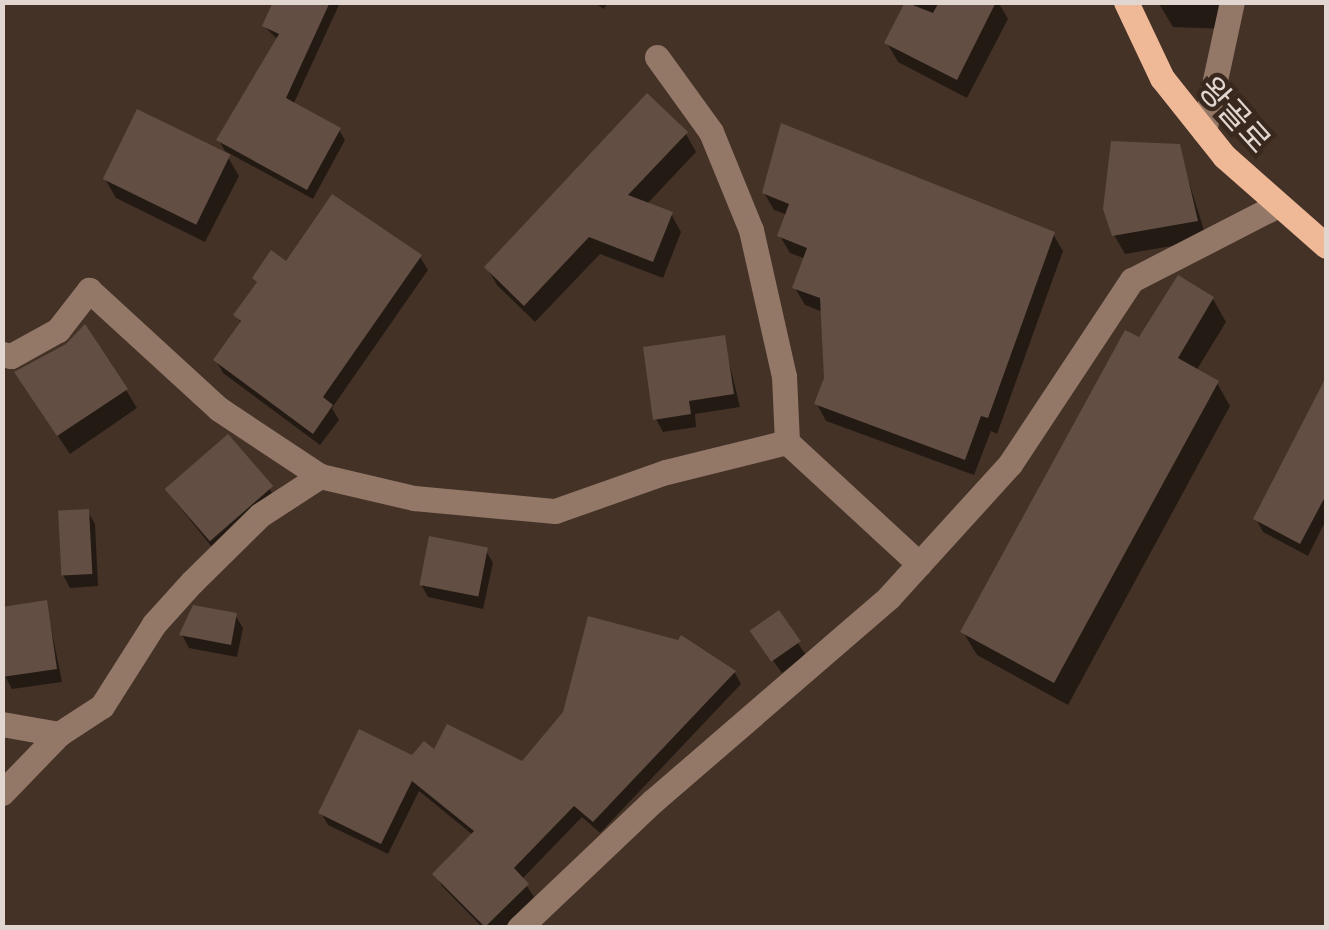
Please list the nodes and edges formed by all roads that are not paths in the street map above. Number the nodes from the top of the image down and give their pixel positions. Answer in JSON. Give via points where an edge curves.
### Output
{"nodes":[{"id":1,"x":1126,"y":2,"type":"edge"},
{"id":2,"x":1232,"y":2,"type":"edge"},
{"id":3,"x":657,"y":58,"type":"dead end"},
{"id":4,"x":1204,"y":131,"type":"junction"},
{"id":5,"x":1278,"y":205,"type":"junction"},
{"id":6,"x":1326,"y":246,"type":"edge"},
{"id":7,"x":2,"y":354,"type":"edge"},
{"id":8,"x":788,"y":442,"type":"junction"},
{"id":9,"x":320,"y":476,"type":"junction"},
{"id":10,"x":919,"y":564,"type":"junction"},
{"id":11,"x":2,"y":724,"type":"edge"},
{"id":12,"x":59,"y":734,"type":"junction"},
{"id":13,"x":2,"y":793,"type":"edge"},
{"id":14,"x":519,"y":928,"type":"edge"}],
"edges":[{"from":1,"to":4,"type":"main road","name":"왕골로","via":[[1162,78]]},
{"from":2,"to":4,"type":"street"},
{"from":3,"to":8,"type":"street","via":[[711,132],[751,230],[784,376]]},
{"from":4,"to":5,"type":"main road","name":"왕골로"},
{"from":5,"to":6,"type":"main road","name":"왕골로"},
{"from":5,"to":10,"type":"street","via":[[1132,280],[1010,464]]},
{"from":7,"to":9,"type":"street","via":[[11,356],[58,330],[89,290],[219,409]]},
{"from":8,"to":9,"type":"street","via":[[666,472],[554,511],[414,498]]},
{"from":8,"to":10,"type":"street"},
{"from":9,"to":12,"type":"street","via":[[260,515],[192,582],[154,624],[102,706]]},
{"from":10,"to":14,"type":"street"},
{"from":11,"to":12,"type":"street"},
{"from":12,"to":13,"type":"street"}]}
